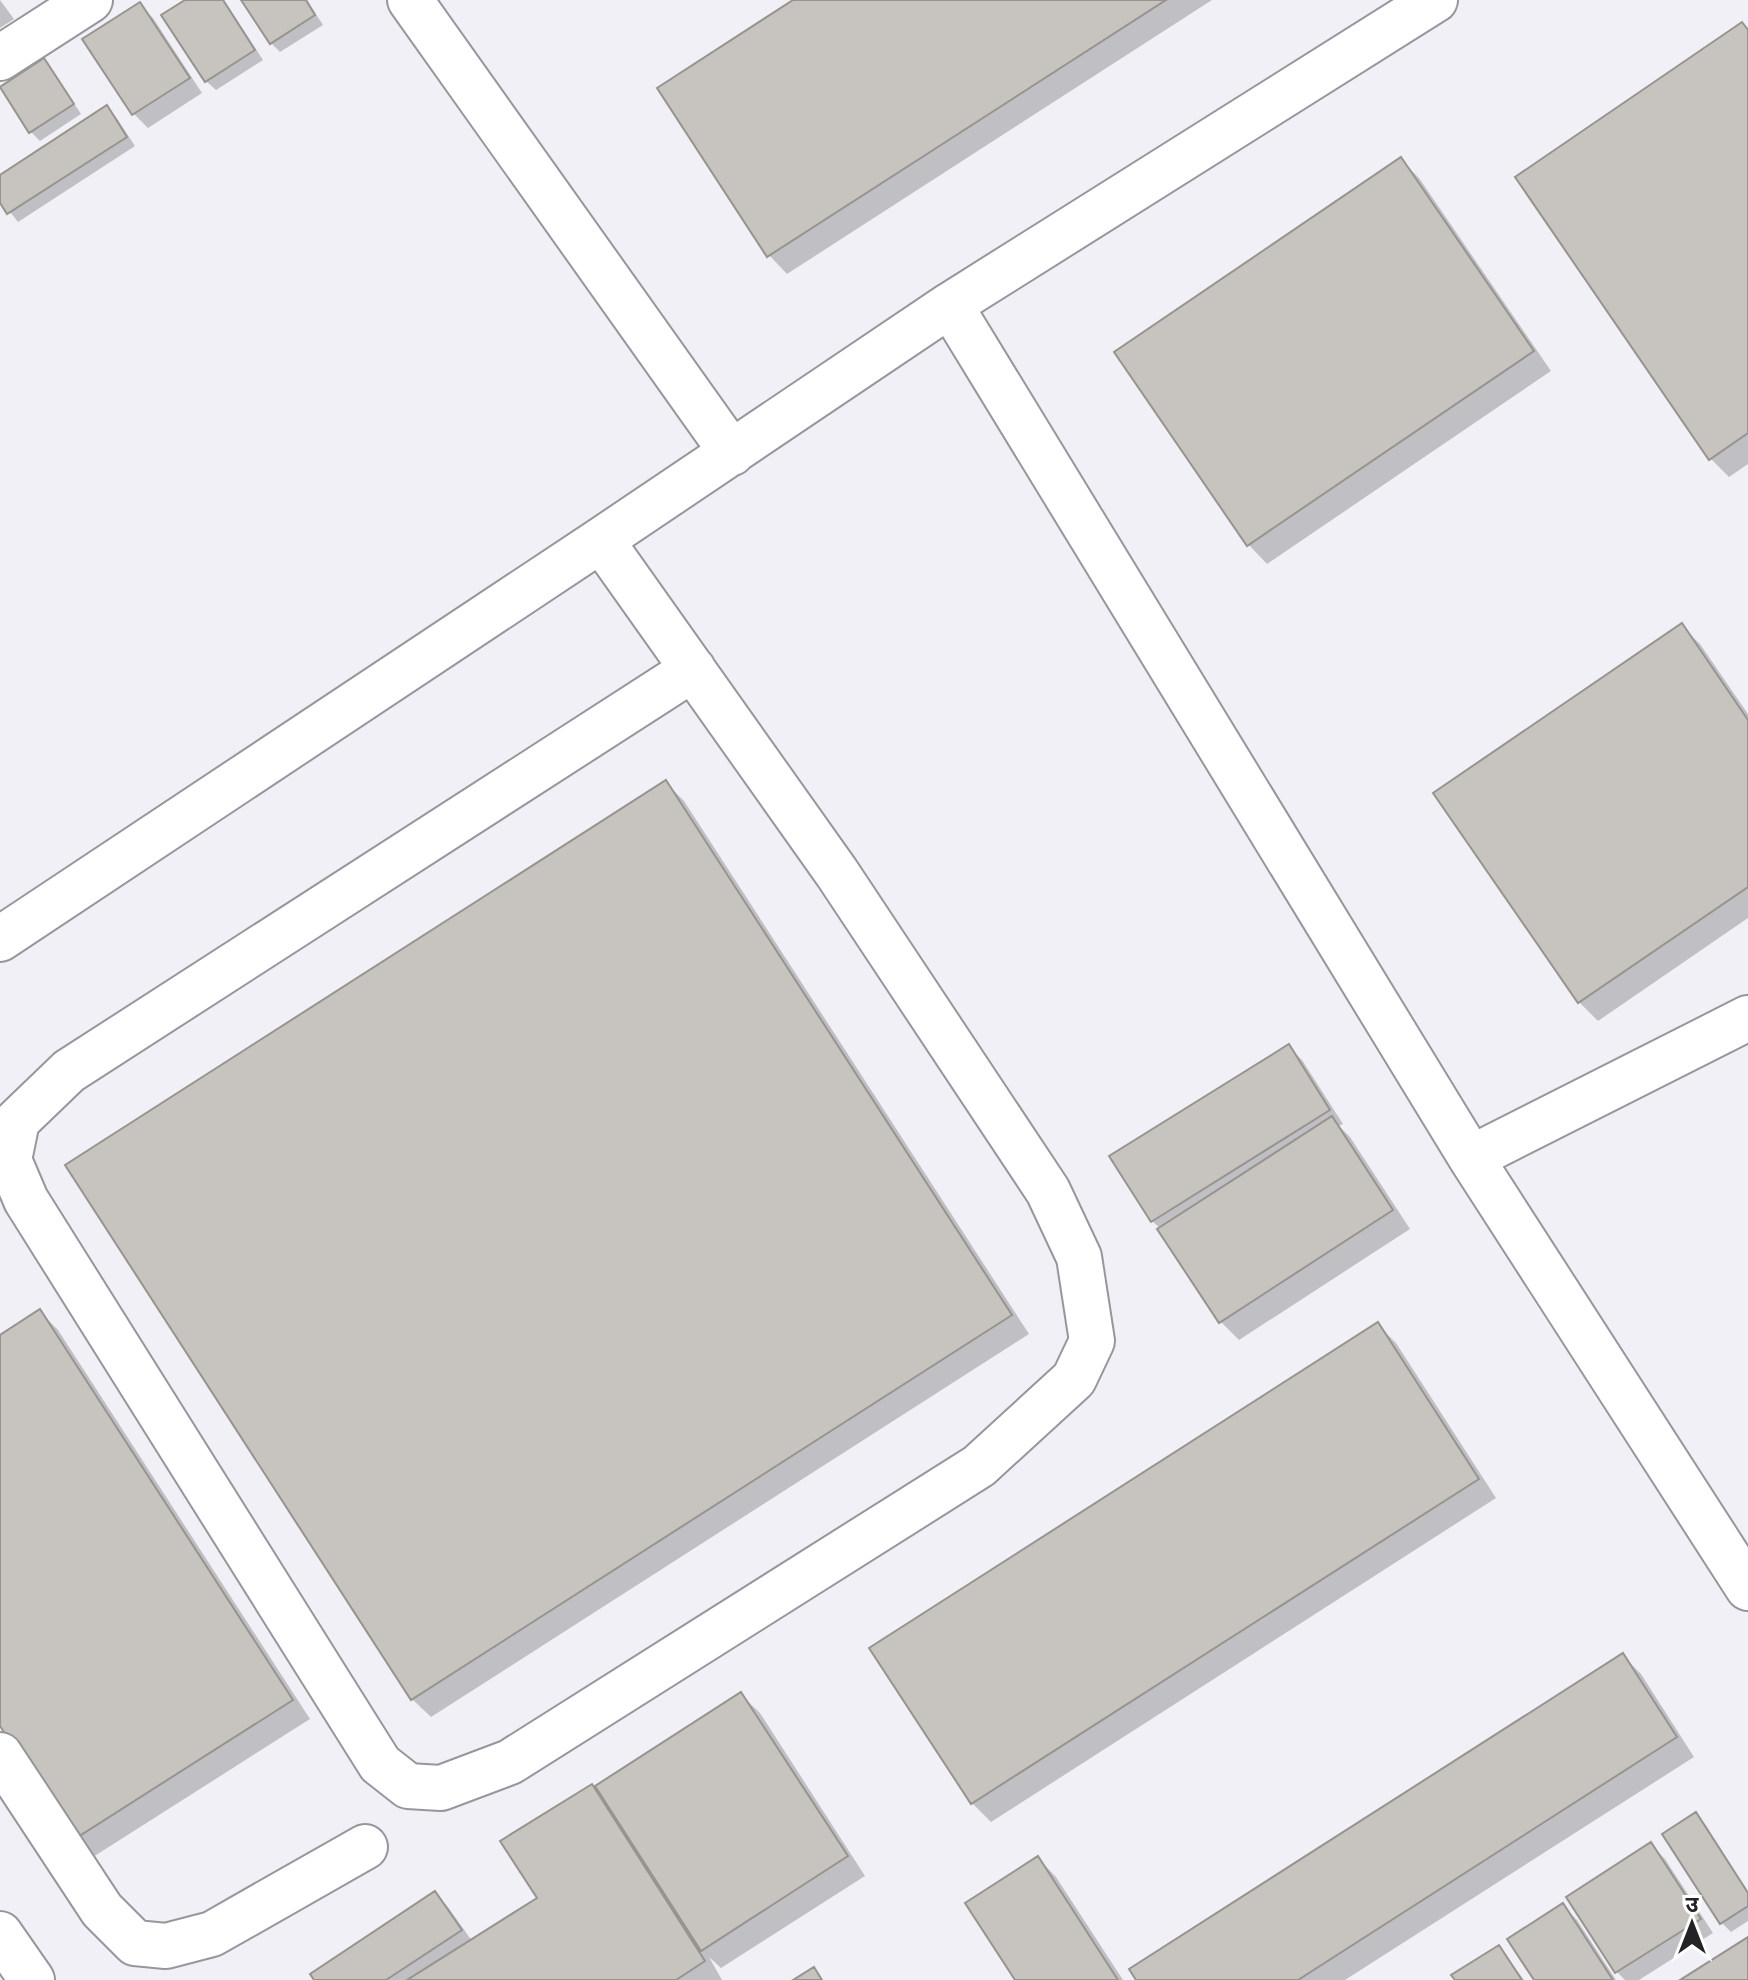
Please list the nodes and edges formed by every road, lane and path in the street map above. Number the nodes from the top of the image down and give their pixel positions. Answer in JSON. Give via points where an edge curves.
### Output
{"nodes":[{"id":1,"x":90,"y":0,"type":"edge"},
{"id":2,"x":410,"y":0,"type":"edge"},
{"id":3,"x":1435,"y":0,"type":"edge"},
{"id":4,"x":45,"y":12,"type":"edge"},
{"id":5,"x":0,"y":58,"type":"edge"},
{"id":6,"x":950,"y":305,"type":"junction"},
{"id":7,"x":732,"y":453,"type":"junction"},
{"id":8,"x":601,"y":540,"type":"junction"},
{"id":9,"x":693,"y":669,"type":"junction"},
{"id":10,"x":0,"y":939,"type":"edge"},
{"id":11,"x":1748,"y":1018,"type":"edge"},
{"id":12,"x":1471,"y":1158,"type":"junction"},
{"id":13,"x":1748,"y":1588,"type":"edge"},
{"id":14,"x":0,"y":1755,"type":"edge"},
{"id":15,"x":365,"y":1847,"type":"dead end"},
{"id":16,"x":0,"y":1934,"type":"edge"},
{"id":17,"x":32,"y":1980,"type":"edge"}],
"edges":[{"from":1,"to":4,"type":"street"},
{"from":2,"to":7,"type":"street"},
{"from":3,"to":6,"type":"street"},
{"from":4,"to":5,"type":"street"},
{"from":6,"to":7,"type":"street"},
{"from":6,"to":12,"type":"street"},
{"from":7,"to":8,"type":"street"},
{"from":8,"to":9,"type":"street"},
{"from":8,"to":10,"type":"street"},
{"from":9,"to":9,"type":"street","via":[[837,873],[1048,1191],[1079,1257],[1092,1341],[1074,1379],[979,1466],[510,1762],[441,1788],[408,1786],[380,1764],[26,1200],[9,1160],[17,1121],[69,1071]]},
{"from":11,"to":12,"type":"street"},
{"from":12,"to":13,"type":"street"},
{"from":14,"to":15,"type":"street","via":[[102,1910],[135,1943],[166,1946],[212,1934]]},
{"from":16,"to":17,"type":"street"}]}
